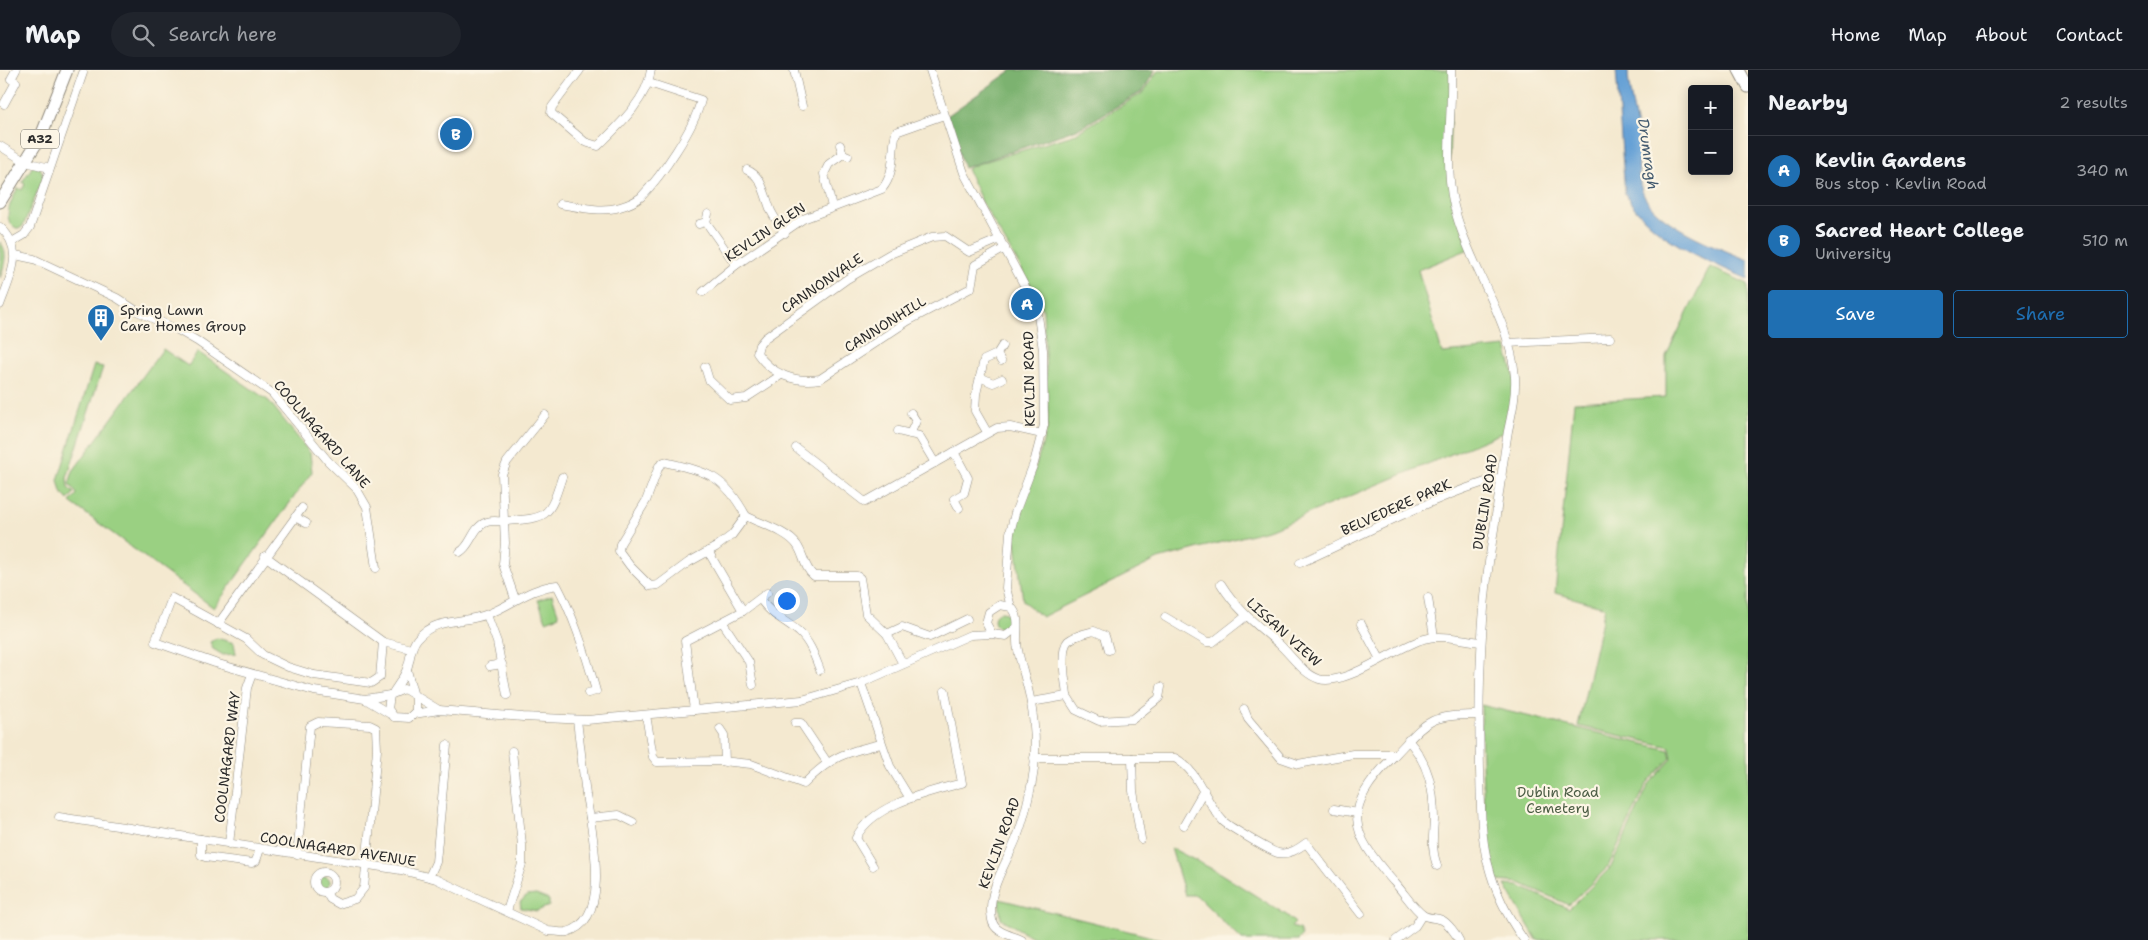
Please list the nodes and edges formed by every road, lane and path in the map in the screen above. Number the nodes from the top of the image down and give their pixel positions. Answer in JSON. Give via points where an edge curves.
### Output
{"nodes":[{"id":1,"x":16,"y":70,"type":"edge"},
{"id":2,"x":67,"y":70,"type":"edge"},
{"id":3,"x":580,"y":70,"type":"edge"},
{"id":4,"x":651,"y":70,"type":"edge"},
{"id":5,"x":794,"y":70,"type":"edge"},
{"id":6,"x":930,"y":70,"type":"edge"},
{"id":7,"x":1451,"y":70,"type":"edge"},
{"id":8,"x":1739,"y":70,"type":"edge"},
{"id":9,"x":83,"y":73,"type":"dead end"},
{"id":10,"x":649,"y":83,"type":"junction"},
{"id":11,"x":1748,"y":87,"type":"edge"},
{"id":12,"x":4,"y":104,"type":"dead end"},
{"id":13,"x":802,"y":106,"type":"dead end"},
{"id":14,"x":944,"y":116,"type":"junction"},
{"id":15,"x":840,"y":145,"type":"dead end"},
{"id":16,"x":1,"y":150,"type":"edge"},
{"id":17,"x":26,"y":162,"type":"junction"},
{"id":18,"x":50,"y":168,"type":"junction"},
{"id":19,"x":753,"y":170,"type":"dead end"},
{"id":20,"x":0,"y":202,"type":"edge"},
{"id":21,"x":560,"y":204,"type":"dead end"},
{"id":22,"x":832,"y":206,"type":"junction"},
{"id":23,"x":704,"y":220,"type":"dead end"},
{"id":24,"x":0,"y":227,"type":"edge"},
{"id":25,"x":784,"y":233,"type":"junction"},
{"id":26,"x":1000,"y":239,"type":"junction"},
{"id":27,"x":12,"y":242,"type":"junction"},
{"id":28,"x":1004,"y":248,"type":"junction"},
{"id":29,"x":15,"y":255,"type":"junction"},
{"id":30,"x":736,"y":265,"type":"junction"},
{"id":31,"x":703,"y":292,"type":"dead end"},
{"id":32,"x":0,"y":305,"type":"edge"},
{"id":33,"x":1610,"y":338,"type":"dead end"},
{"id":34,"x":1507,"y":343,"type":"junction"},
{"id":35,"x":1002,"y":346,"type":"dead end"},
{"id":36,"x":762,"y":359,"type":"joint"},
{"id":37,"x":705,"y":367,"type":"dead end"},
{"id":38,"x":781,"y":375,"type":"junction"},
{"id":39,"x":980,"y":377,"type":"junction"},
{"id":40,"x":1002,"y":379,"type":"dead end"},
{"id":41,"x":911,"y":412,"type":"dead end"},
{"id":42,"x":545,"y":415,"type":"dead end"},
{"id":43,"x":898,"y":431,"type":"dead end"},
{"id":44,"x":987,"y":432,"type":"junction"},
{"id":45,"x":910,"y":434,"type":"junction"},
{"id":46,"x":1042,"y":434,"type":"junction"},
{"id":47,"x":796,"y":448,"type":"dead end"},
{"id":48,"x":954,"y":452,"type":"junction"},
{"id":49,"x":935,"y":463,"type":"junction"},
{"id":50,"x":562,"y":477,"type":"dead end"},
{"id":51,"x":1502,"y":477,"type":"junction"},
{"id":52,"x":302,"y":508,"type":"dead end"},
{"id":53,"x":959,"y":508,"type":"dead end"},
{"id":54,"x":746,"y":516,"type":"junction"},
{"id":55,"x":295,"y":517,"type":"junction"},
{"id":56,"x":504,"y":521,"type":"junction"},
{"id":57,"x":306,"y":523,"type":"dead end"},
{"id":58,"x":708,"y":551,"type":"junction"},
{"id":59,"x":460,"y":552,"type":"dead end"},
{"id":60,"x":265,"y":556,"type":"junction"},
{"id":61,"x":1300,"y":563,"type":"dead end"},
{"id":62,"x":376,"y":568,"type":"dead end"},
{"id":63,"x":1221,"y":584,"type":"dead end"},
{"id":64,"x":1006,"y":588,"type":"junction"},
{"id":65,"x":767,"y":593,"type":"dead end"},
{"id":66,"x":1428,"y":598,"type":"dead end"},
{"id":67,"x":515,"y":599,"type":"junction"},
{"id":68,"x":760,"y":599,"type":"junction"},
{"id":69,"x":996,"y":606,"type":"junction"},
{"id":70,"x":1011,"y":607,"type":"junction"},
{"id":71,"x":743,"y":611,"type":"junction"},
{"id":72,"x":487,"y":615,"type":"junction"},
{"id":73,"x":1165,"y":616,"type":"dead end"},
{"id":74,"x":1245,"y":617,"type":"junction"},
{"id":75,"x":967,"y":619,"type":"dead end"},
{"id":76,"x":986,"y":620,"type":"junction"},
{"id":77,"x":723,"y":623,"type":"junction"},
{"id":78,"x":218,"y":624,"type":"junction"},
{"id":79,"x":1361,"y":624,"type":"dead end"},
{"id":80,"x":1016,"y":628,"type":"junction"},
{"id":81,"x":887,"y":634,"type":"junction"},
{"id":82,"x":992,"y":634,"type":"junction"},
{"id":83,"x":970,"y":635,"type":"junction"},
{"id":84,"x":1006,"y":636,"type":"junction"},
{"id":85,"x":1434,"y":637,"type":"junction"},
{"id":86,"x":383,"y":642,"type":"junction"},
{"id":87,"x":1481,"y":642,"type":"junction"},
{"id":88,"x":411,"y":649,"type":"junction"},
{"id":89,"x":1017,"y":649,"type":"junction"},
{"id":90,"x":1109,"y":650,"type":"dead end"},
{"id":91,"x":1380,"y":659,"type":"junction"},
{"id":92,"x":502,"y":664,"type":"junction"},
{"id":93,"x":903,"y":664,"type":"junction"},
{"id":94,"x":490,"y":666,"type":"dead end"},
{"id":95,"x":407,"y":670,"type":"junction"},
{"id":96,"x":820,"y":670,"type":"dead end"},
{"id":97,"x":252,"y":674,"type":"junction"},
{"id":98,"x":861,"y":683,"type":"junction"},
{"id":99,"x":754,"y":685,"type":"dead end"},
{"id":100,"x":1161,"y":687,"type":"dead end"},
{"id":101,"x":945,"y":691,"type":"dead end"},
{"id":102,"x":392,"y":693,"type":"junction"},
{"id":103,"x":588,"y":693,"type":"dead end"},
{"id":104,"x":414,"y":695,"type":"junction"},
{"id":105,"x":507,"y":695,"type":"dead end"},
{"id":106,"x":1067,"y":696,"type":"junction"},
{"id":107,"x":365,"y":699,"type":"junction"},
{"id":108,"x":1031,"y":702,"type":"junction"},
{"id":109,"x":1244,"y":709,"type":"dead end"},
{"id":110,"x":438,"y":710,"type":"junction"},
{"id":111,"x":694,"y":710,"type":"junction"},
{"id":112,"x":390,"y":714,"type":"junction"},
{"id":113,"x":414,"y":714,"type":"junction"},
{"id":114,"x":646,"y":715,"type":"junction"},
{"id":115,"x":1479,"y":715,"type":"junction"},
{"id":116,"x":577,"y":720,"type":"junction"},
{"id":117,"x":795,"y":723,"type":"dead end"},
{"id":118,"x":720,"y":728,"type":"dead end"},
{"id":119,"x":1408,"y":740,"type":"junction"},
{"id":120,"x":881,"y":744,"type":"junction"},
{"id":121,"x":447,"y":745,"type":"dead end"},
{"id":122,"x":512,"y":751,"type":"dead end"},
{"id":123,"x":1396,"y":754,"type":"junction"},
{"id":124,"x":1034,"y":758,"type":"junction"},
{"id":125,"x":1132,"y":758,"type":"junction"},
{"id":126,"x":725,"y":762,"type":"junction"},
{"id":127,"x":827,"y":762,"type":"junction"},
{"id":128,"x":1204,"y":790,"type":"junction"},
{"id":129,"x":909,"y":798,"type":"junction"},
{"id":130,"x":1334,"y":809,"type":"dead end"},
{"id":131,"x":1357,"y":814,"type":"junction"},
{"id":132,"x":59,"y":817,"type":"dead end"},
{"id":133,"x":590,"y":818,"type":"junction"},
{"id":134,"x":633,"y":822,"type":"dead end"},
{"id":135,"x":1184,"y":825,"type":"dead end"},
{"id":136,"x":1141,"y":838,"type":"dead end"},
{"id":137,"x":201,"y":839,"type":"junction"},
{"id":138,"x":229,"y":844,"type":"junction"},
{"id":139,"x":260,"y":849,"type":"junction"},
{"id":140,"x":297,"y":855,"type":"junction"},
{"id":141,"x":367,"y":865,"type":"junction"},
{"id":142,"x":873,"y":866,"type":"dead end"},
{"id":143,"x":1437,"y":866,"type":"dead end"},
{"id":144,"x":430,"y":877,"type":"junction"},
{"id":145,"x":326,"y":892,"type":"dead end"},
{"id":146,"x":507,"y":911,"type":"junction"},
{"id":147,"x":1361,"y":914,"type":"dead end"},
{"id":148,"x":1422,"y":915,"type":"junction"},
{"id":149,"x":1022,"y":940,"type":"edge"},
{"id":150,"x":1396,"y":940,"type":"edge"},
{"id":151,"x":1459,"y":940,"type":"edge"},
{"id":152,"x":1524,"y":940,"type":"edge"}],
"edges":[{"from":1,"to":12,"type":"street","via":[[11,79],[16,82]]},
{"from":2,"to":17,"type":"highway","number":"A32","via":[[41,136]]},
{"from":3,"to":10,"type":"street","via":[[552,107],[551,113],[585,142],[598,146],[622,122]]},
{"from":4,"to":10,"type":"street"},
{"from":5,"to":13,"type":"street"},
{"from":6,"to":14,"type":"street","name":"KEVLIN ROAD"},
{"from":7,"to":34,"type":"street","name":"DUBLIN ROAD","via":[[1449,175],[1452,198],[1463,236]]},
{"from":8,"to":11,"type":"highway"},
{"from":9,"to":18,"type":"street"},
{"from":10,"to":21,"type":"street","via":[[701,100],[698,114],[675,153],[640,198],[620,207],[602,210]]},
{"from":14,"to":22,"type":"street","name":"KEVLIN GLEN","via":[[896,132],[890,180],[882,189]]},
{"from":14,"to":26,"type":"street","name":"KEVLIN ROAD","via":[[964,173]]},
{"from":15,"to":22,"type":"street","via":[[846,155],[829,164],[824,174]]},
{"from":16,"to":17,"type":"street"},
{"from":17,"to":18,"type":"street"},
{"from":17,"to":20,"type":"highway","number":"A32"},
{"from":18,"to":27,"type":"street","via":[[30,227]]},
{"from":19,"to":25,"type":"street"},
{"from":22,"to":25,"type":"street","name":"KEVLIN GLEN","via":[[803,219]]},
{"from":23,"to":30,"type":"street"},
{"from":24,"to":27,"type":"street"},
{"from":25,"to":30,"type":"street","name":"KEVLIN GLEN"},
{"from":26,"to":28,"type":"street","name":"KEVLIN ROAD"},
{"from":26,"to":36,"type":"street","name":"CANNONVALE","via":[[969,252],[945,236],[932,237],[890,254],[847,278],[765,338],[757,348]]},
{"from":27,"to":29,"type":"street"},
{"from":28,"to":38,"type":"street","name":"CANNONHILL","via":[[975,265],[970,288],[908,321],[820,379],[806,382]]},
{"from":28,"to":46,"type":"street","name":"KEVLIN ROAD","via":[[1037,309],[1042,330]]},
{"from":29,"to":32,"type":"street"},
{"from":29,"to":62,"type":"street","name":"COOLNAGARD LANE","via":[[34,259],[178,330],[272,393],[328,461],[356,488],[367,507]]},
{"from":30,"to":31,"type":"street","name":"KEVLIN GLEN"},
{"from":33,"to":34,"type":"street"},
{"from":34,"to":51,"type":"street","name":"DUBLIN ROAD","via":[[1515,379]]},
{"from":35,"to":39,"type":"street","via":[[999,358],[992,354],[984,360]]},
{"from":36,"to":38,"type":"street","name":"CANNONHILL"},
{"from":37,"to":38,"type":"street","via":[[709,380],[730,400],[746,398]]},
{"from":39,"to":40,"type":"street","via":[[993,383]]},
{"from":39,"to":44,"type":"street","via":[[975,410]]},
{"from":41,"to":45,"type":"street","via":[[916,421]]},
{"from":42,"to":56,"type":"street","via":[[507,462],[502,474]]},
{"from":43,"to":45,"type":"street"},
{"from":44,"to":46,"type":"street","via":[[1010,426]]},
{"from":44,"to":48,"type":"street"},
{"from":45,"to":49,"type":"street","via":[[919,436]]},
{"from":46,"to":64,"type":"street","name":"KEVLIN ROAD","via":[[1010,533]]},
{"from":47,"to":49,"type":"street","via":[[865,502]]},
{"from":48,"to":49,"type":"street"},
{"from":48,"to":53,"type":"street","via":[[968,478],[964,493],[954,498]]},
{"from":50,"to":56,"type":"street","via":[[549,510],[540,518]]},
{"from":51,"to":61,"type":"street","name":"BELVEDERE PARK","via":[[1466,489]]},
{"from":51,"to":87,"type":"street","name":"DUBLIN ROAD","via":[[1484,592]]},
{"from":52,"to":55,"type":"street"},
{"from":54,"to":58,"type":"street","via":[[732,535]]},
{"from":54,"to":58,"type":"street","via":[[735,495],[721,480],[688,467],[664,462],[659,466],[646,501],[619,551],[650,586],[658,585]]},
{"from":54,"to":81,"type":"street","via":[[789,537],[797,545],[808,572],[814,576],[860,578],[866,614]]},
{"from":55,"to":57,"type":"street"},
{"from":55,"to":60,"type":"street"},
{"from":56,"to":59,"type":"street","via":[[488,522],[478,527],[466,548]]},
{"from":56,"to":67,"type":"street","via":[[503,564]]},
{"from":58,"to":71,"type":"street"},
{"from":60,"to":78,"type":"street"},
{"from":60,"to":86,"type":"street"},
{"from":63,"to":74,"type":"street","name":"LISSAN VIEW"},
{"from":64,"to":69,"type":"street","name":"KEVLIN ROAD"},
{"from":64,"to":70,"type":"street","name":"KEVLIN ROAD"},
{"from":65,"to":68,"type":"street"},
{"from":66,"to":85,"type":"street"},
{"from":67,"to":72,"type":"street"},
{"from":67,"to":103,"type":"street","via":[[558,585],[584,647],[596,691]]},
{"from":68,"to":71,"type":"street"},
{"from":68,"to":96,"type":"street","via":[[780,620],[799,632],[808,643]]},
{"from":69,"to":70,"type":"street"},
{"from":69,"to":76,"type":"street"},
{"from":70,"to":80,"type":"street","via":[[1018,618]]},
{"from":71,"to":77,"type":"street"},
{"from":72,"to":88,"type":"street","via":[[432,627],[418,638]]},
{"from":72,"to":92,"type":"street"},
{"from":73,"to":74,"type":"street","via":[[1207,642],[1213,642]]},
{"from":74,"to":91,"type":"street","name":"LISSAN VIEW","via":[[1316,678],[1343,678]]},
{"from":75,"to":81,"type":"street","via":[[930,637],[902,627]]},
{"from":76,"to":82,"type":"street"},
{"from":76,"to":83,"type":"street"},
{"from":77,"to":99,"type":"street","via":[[750,662]]},
{"from":77,"to":111,"type":"street","via":[[685,641]]},
{"from":78,"to":86,"type":"street","via":[[288,667],[314,675],[371,684],[380,677]]},
{"from":78,"to":97,"type":"street","via":[[172,598],[155,642]]},
{"from":79,"to":91,"type":"street"},
{"from":80,"to":84,"type":"street"},
{"from":80,"to":89,"type":"street","name":"KEVLIN ROAD"},
{"from":81,"to":93,"type":"street"},
{"from":82,"to":83,"type":"street"},
{"from":82,"to":84,"type":"street"},
{"from":83,"to":93,"type":"street"},
{"from":84,"to":89,"type":"street","name":"KEVLIN ROAD"},
{"from":85,"to":87,"type":"street","name":"LISSAN VIEW"},
{"from":85,"to":91,"type":"street","name":"LISSAN VIEW","via":[[1407,645]]},
{"from":86,"to":88,"type":"street"},
{"from":87,"to":115,"type":"street","name":"DUBLIN ROAD"},
{"from":88,"to":95,"type":"street"},
{"from":89,"to":108,"type":"street","name":"KEVLIN ROAD"},
{"from":90,"to":106,"type":"street","via":[[1105,636],[1094,631],[1068,641],[1064,647]]},
{"from":92,"to":94,"type":"street"},
{"from":92,"to":105,"type":"street"},
{"from":93,"to":98,"type":"street"},
{"from":95,"to":102,"type":"street"},
{"from":95,"to":104,"type":"street"},
{"from":97,"to":107,"type":"street","via":[[314,691]]},
{"from":97,"to":138,"type":"street","name":"COOLNAGARD WAY","via":[[247,688]]},
{"from":98,"to":111,"type":"street","via":[[802,700]]},
{"from":98,"to":120,"type":"street"},
{"from":100,"to":106,"type":"street","via":[[1159,698],[1132,719],[1099,721],[1076,710]]},
{"from":101,"to":129,"type":"street","via":[[962,783]]},
{"from":102,"to":104,"type":"street","via":[[404,689]]},
{"from":102,"to":107,"type":"street"},
{"from":102,"to":112,"type":"street","via":[[387,704]]},
{"from":104,"to":110,"type":"street"},
{"from":104,"to":113,"type":"street","via":[[418,706]]},
{"from":106,"to":108,"type":"street"},
{"from":107,"to":112,"type":"street"},
{"from":108,"to":124,"type":"street","name":"KEVLIN ROAD"},
{"from":109,"to":123,"type":"street","via":[[1248,720],[1281,758],[1298,764],[1353,754]]},
{"from":110,"to":113,"type":"street"},
{"from":110,"to":116,"type":"street"},
{"from":111,"to":114,"type":"street"},
{"from":112,"to":113,"type":"street","via":[[404,720]]},
{"from":114,"to":116,"type":"street"},
{"from":114,"to":126,"type":"street","via":[[653,757],[657,762]]},
{"from":115,"to":119,"type":"street","via":[[1442,716],[1426,722]]},
{"from":115,"to":152,"type":"street","name":"DUBLIN ROAD","via":[[1480,796],[1488,862],[1500,901]]},
{"from":116,"to":133,"type":"street","name":"COOLNAGARD AVENUE"},
{"from":117,"to":127,"type":"street","via":[[801,723]]},
{"from":118,"to":126,"type":"street","via":[[724,735]]},
{"from":119,"to":123,"type":"street"},
{"from":119,"to":143,"type":"street","via":[[1428,769],[1433,790],[1432,851]]},
{"from":120,"to":127,"type":"street","via":[[853,750]]},
{"from":120,"to":129,"type":"street"},
{"from":121,"to":144,"type":"street","via":[[436,862]]},
{"from":122,"to":146,"type":"street","via":[[522,864]]},
{"from":123,"to":131,"type":"street","via":[[1371,780]]},
{"from":124,"to":125,"type":"street"},
{"from":124,"to":149,"type":"street","name":"KEVLIN ROAD","via":[[1025,813],[1000,874],[991,910],[994,926]]},
{"from":125,"to":128,"type":"street","via":[[1175,758],[1187,765]]},
{"from":125,"to":136,"type":"street","via":[[1132,791]]},
{"from":126,"to":127,"type":"street","via":[[751,764],[804,784]]},
{"from":128,"to":135,"type":"street"},
{"from":128,"to":147,"type":"street","via":[[1225,822],[1277,853],[1296,850],[1306,843]]},
{"from":129,"to":142,"type":"street","via":[[895,803],[860,829],[856,838]]},
{"from":130,"to":131,"type":"street"},
{"from":131,"to":148,"type":"street","via":[[1361,840]]},
{"from":132,"to":137,"type":"street","name":"COOLNAGARD AVENUE"},
{"from":133,"to":134,"type":"street","via":[[619,815]]},
{"from":133,"to":146,"type":"street","name":"COOLNAGARD AVENUE","via":[[596,888],[588,916],[567,932],[548,931]]},
{"from":137,"to":138,"type":"street","name":"COOLNAGARD AVENUE"},
{"from":137,"to":139,"type":"street","via":[[201,855],[223,860],[252,863]]},
{"from":138,"to":139,"type":"street","name":"COOLNAGARD AVENUE"},
{"from":139,"to":140,"type":"street","name":"COOLNAGARD AVENUE"},
{"from":140,"to":141,"type":"street","name":"COOLNAGARD AVENUE"},
{"from":140,"to":141,"type":"street","via":[[310,726],[318,722],[370,725],[378,733]]},
{"from":141,"to":144,"type":"street","name":"COOLNAGARD AVENUE"},
{"from":141,"to":145,"type":"street","via":[[364,888],[355,899],[339,904]]},
{"from":144,"to":146,"type":"street","name":"COOLNAGARD AVENUE"},
{"from":148,"to":150,"type":"street","via":[[1415,926]]},
{"from":148,"to":151,"type":"street","via":[[1442,920]]}]}
